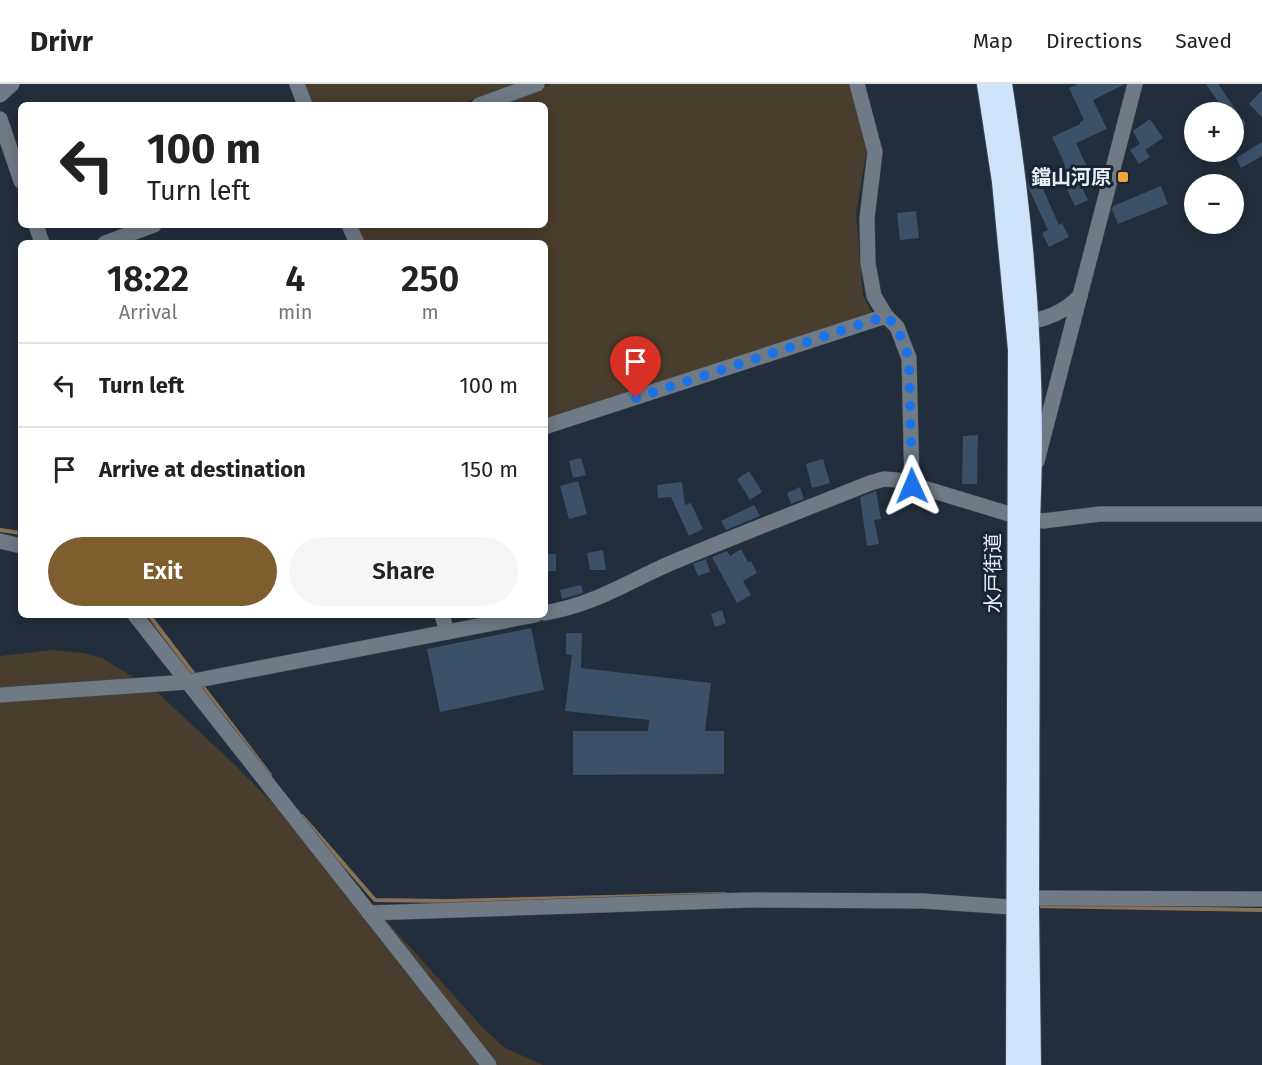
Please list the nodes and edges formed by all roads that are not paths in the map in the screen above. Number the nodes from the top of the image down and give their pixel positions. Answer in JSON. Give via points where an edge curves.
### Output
{"nodes":[{"id":1,"x":12,"y":84,"type":"edge"},
{"id":2,"x":297,"y":84,"type":"edge"},
{"id":3,"x":537,"y":84,"type":"edge"},
{"id":4,"x":857,"y":84,"type":"edge"},
{"id":5,"x":986,"y":84,"type":"edge"},
{"id":6,"x":1003,"y":84,"type":"edge"},
{"id":7,"x":1135,"y":84,"type":"edge"},
{"id":8,"x":0,"y":95,"type":"edge"},
{"id":9,"x":304,"y":102,"type":"edge"},
{"id":10,"x":487,"y":102,"type":"edge"},
{"id":11,"x":0,"y":118,"type":"edge"},
{"id":12,"x":18,"y":172,"type":"edge"},
{"id":13,"x":146,"y":228,"type":"edge"},
{"id":14,"x":113,"y":240,"type":"edge"},
{"id":15,"x":1080,"y":296,"type":"junction"},
{"id":16,"x":886,"y":316,"type":"junction"},
{"id":17,"x":1023,"y":323,"type":"junction"},
{"id":18,"x":548,"y":426,"type":"edge"},
{"id":19,"x":1033,"y":473,"type":"junction"},
{"id":20,"x":912,"y":486,"type":"junction"},
{"id":21,"x":1262,"y":514,"type":"edge"},
{"id":22,"x":1023,"y":517,"type":"junction"},
{"id":23,"x":0,"y":541,"type":"edge"},
{"id":24,"x":18,"y":545,"type":"edge"},
{"id":25,"x":548,"y":612,"type":"edge"},
{"id":26,"x":137,"y":618,"type":"edge"},
{"id":27,"x":443,"y":618,"type":"edge"},
{"id":28,"x":519,"y":618,"type":"edge"},
{"id":29,"x":447,"y":632,"type":"junction"},
{"id":30,"x":188,"y":682,"type":"junction"},
{"id":31,"x":0,"y":695,"type":"edge"},
{"id":32,"x":1262,"y":899,"type":"edge"},
{"id":33,"x":1025,"y":904,"type":"junction"},
{"id":34,"x":369,"y":913,"type":"junction"},
{"id":35,"x":489,"y":1065,"type":"edge"},
{"id":36,"x":1015,"y":1065,"type":"edge"},
{"id":37,"x":1032,"y":1065,"type":"edge"}],
"edges":[{"from":1,"to":8,"type":"street"},
{"from":2,"to":9,"type":"street"},
{"from":3,"to":10,"type":"street"},
{"from":4,"to":16,"type":"street","via":[[875,152],[867,218],[868,263],[874,296]]},
{"from":5,"to":17,"type":"highway","name":"水戸街道"},
{"from":6,"to":17,"type":"highway","name":"水戸街道","via":[[1020,203]]},
{"from":7,"to":15,"type":"street"},
{"from":11,"to":12,"type":"street"},
{"from":13,"to":14,"type":"street"},
{"from":15,"to":17,"type":"street","via":[[1060,312]]},
{"from":15,"to":19,"type":"street"},
{"from":16,"to":18,"type":"street"},
{"from":16,"to":20,"type":"street","via":[[897,327],[909,358]]},
{"from":17,"to":19,"type":"highway","name":"水戸街道"},
{"from":17,"to":22,"type":"highway","name":"水戸街道","via":[[1017,350]]},
{"from":19,"to":22,"type":"highway","name":"水戸街道"},
{"from":20,"to":22,"type":"street"},
{"from":20,"to":25,"type":"street","via":[[885,479],[870,483],[669,564],[607,595]]},
{"from":21,"to":22,"type":"street","via":[[1100,514],[1053,521]]},
{"from":22,"to":33,"type":"highway","name":"水戸街道"},
{"from":23,"to":24,"type":"street"},
{"from":26,"to":30,"type":"street"},
{"from":27,"to":29,"type":"street"},
{"from":28,"to":29,"type":"street"},
{"from":29,"to":30,"type":"street"},
{"from":30,"to":31,"type":"street"},
{"from":30,"to":34,"type":"street"},
{"from":32,"to":33,"type":"street"},
{"from":33,"to":34,"type":"street","via":[[747,900]]},
{"from":33,"to":36,"type":"highway","name":"水戸街道"},
{"from":33,"to":37,"type":"highway","name":"水戸街道"},
{"from":34,"to":35,"type":"street"}]}
